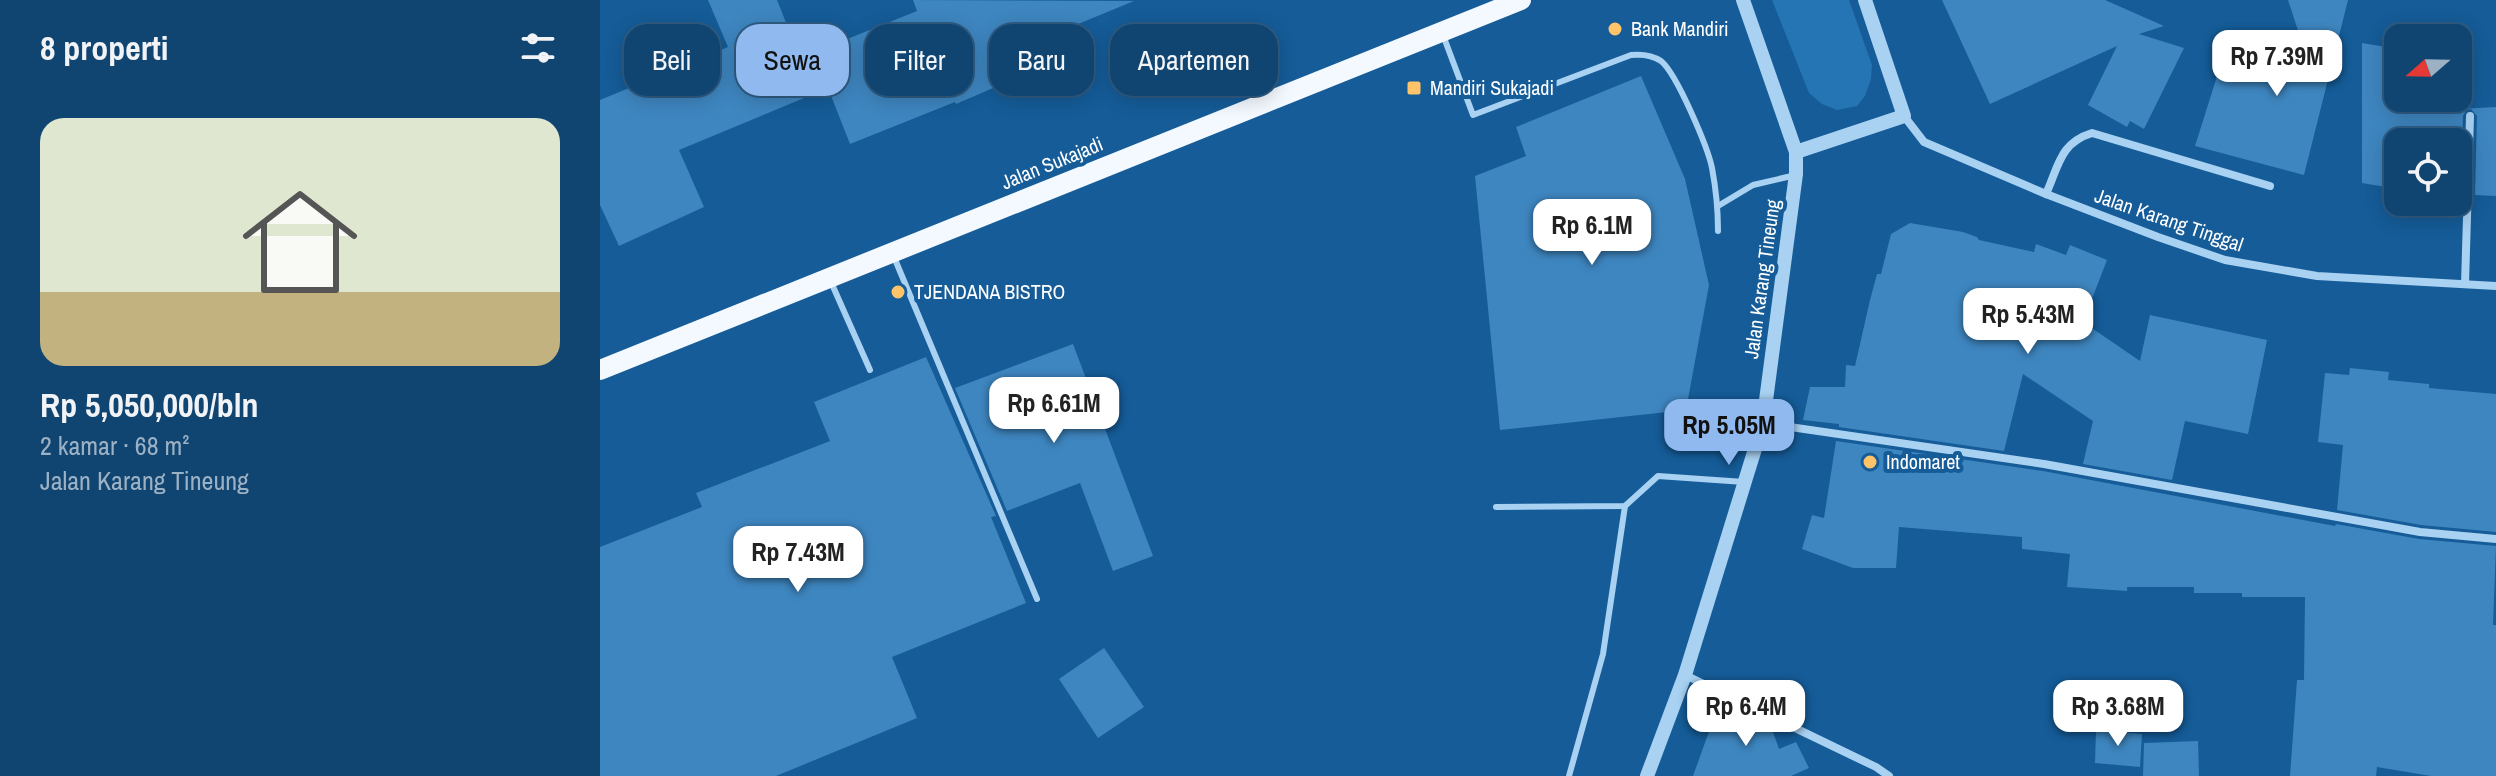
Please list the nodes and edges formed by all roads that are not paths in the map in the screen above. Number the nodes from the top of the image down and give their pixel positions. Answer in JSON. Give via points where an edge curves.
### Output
{"nodes":[{"id":1,"x":1521,"y":0,"type":"edge"},
{"id":2,"x":1743,"y":0,"type":"edge"},
{"id":3,"x":1865,"y":0,"type":"edge"},
{"id":4,"x":1442,"y":32,"type":"junction"},
{"id":5,"x":1904,"y":116,"type":"junction"},
{"id":6,"x":2470,"y":116,"type":"dead end"},
{"id":7,"x":1796,"y":152,"type":"junction"},
{"id":8,"x":1796,"y":174,"type":"junction"},
{"id":9,"x":2270,"y":186,"type":"dead end"},
{"id":10,"x":2046,"y":194,"type":"junction"},
{"id":11,"x":1718,"y":206,"type":"junction"},
{"id":12,"x":1718,"y":231,"type":"dead end"},
{"id":13,"x":892,"y":254,"type":"junction"},
{"id":14,"x":830,"y":279,"type":"junction"},
{"id":15,"x":2465,"y":284,"type":"junction"},
{"id":16,"x":2496,"y":286,"type":"edge"},
{"id":17,"x":602,"y":364,"type":"edge"},
{"id":18,"x":870,"y":370,"type":"dead end"},
{"id":19,"x":1763,"y":423,"type":"junction"},
{"id":20,"x":1744,"y":482,"type":"junction"},
{"id":21,"x":1625,"y":506,"type":"junction"},
{"id":22,"x":1496,"y":507,"type":"dead end"},
{"id":23,"x":2496,"y":539,"type":"edge"},
{"id":24,"x":1037,"y":599,"type":"dead end"},
{"id":25,"x":1685,"y":675,"type":"junction"},
{"id":26,"x":1569,"y":776,"type":"edge"},
{"id":27,"x":1647,"y":776,"type":"edge"},
{"id":28,"x":1889,"y":776,"type":"edge"}],
"edges":[{"from":1,"to":4,"type":"main road","name":"Jalan Sukajadi"},
{"from":2,"to":7,"type":"street","name":"Jalan Karang Tineung"},
{"from":3,"to":5,"type":"street"},
{"from":4,"to":11,"type":"lane","via":[[1473,115],[1631,55],[1661,61],[1679,87],[1711,165]]},
{"from":4,"to":13,"type":"main road","name":"Jalan Sukajadi"},
{"from":5,"to":7,"type":"street"},
{"from":5,"to":10,"type":"street","name":"Jalan Karang Tinggal","via":[[1924,142]]},
{"from":6,"to":15,"type":"street"},
{"from":7,"to":8,"type":"street","name":"Jalan Karang Tineung"},
{"from":8,"to":11,"type":"lane","via":[[1753,185]]},
{"from":8,"to":19,"type":"street","name":"Jalan Karang Tineung"},
{"from":9,"to":10,"type":"street","via":[[2092,133],[2067,146]]},
{"from":10,"to":15,"type":"street","name":"Jalan Karang Tinggal","via":[[2225,260],[2317,276]]},
{"from":11,"to":12,"type":"lane"},
{"from":13,"to":14,"type":"main road","name":"Jalan Sukajadi"},
{"from":13,"to":24,"type":"lane"},
{"from":14,"to":17,"type":"main road","name":"Jalan Sukajadi"},
{"from":14,"to":18,"type":"lane"},
{"from":15,"to":16,"type":"street","name":"Jalan Karang Tinggal"},
{"from":19,"to":20,"type":"street","name":"Jalan Karang Tineung"},
{"from":19,"to":23,"type":"street","via":[[2044,464],[2420,532]]},
{"from":20,"to":21,"type":"lane","via":[[1658,476]]},
{"from":20,"to":25,"type":"street","name":"Jalan Karang Tineung"},
{"from":21,"to":22,"type":"lane"},
{"from":21,"to":26,"type":"lane","via":[[1603,654]]},
{"from":25,"to":27,"type":"street","name":"Jalan Karang Tineung"},
{"from":25,"to":28,"type":"street"}]}
